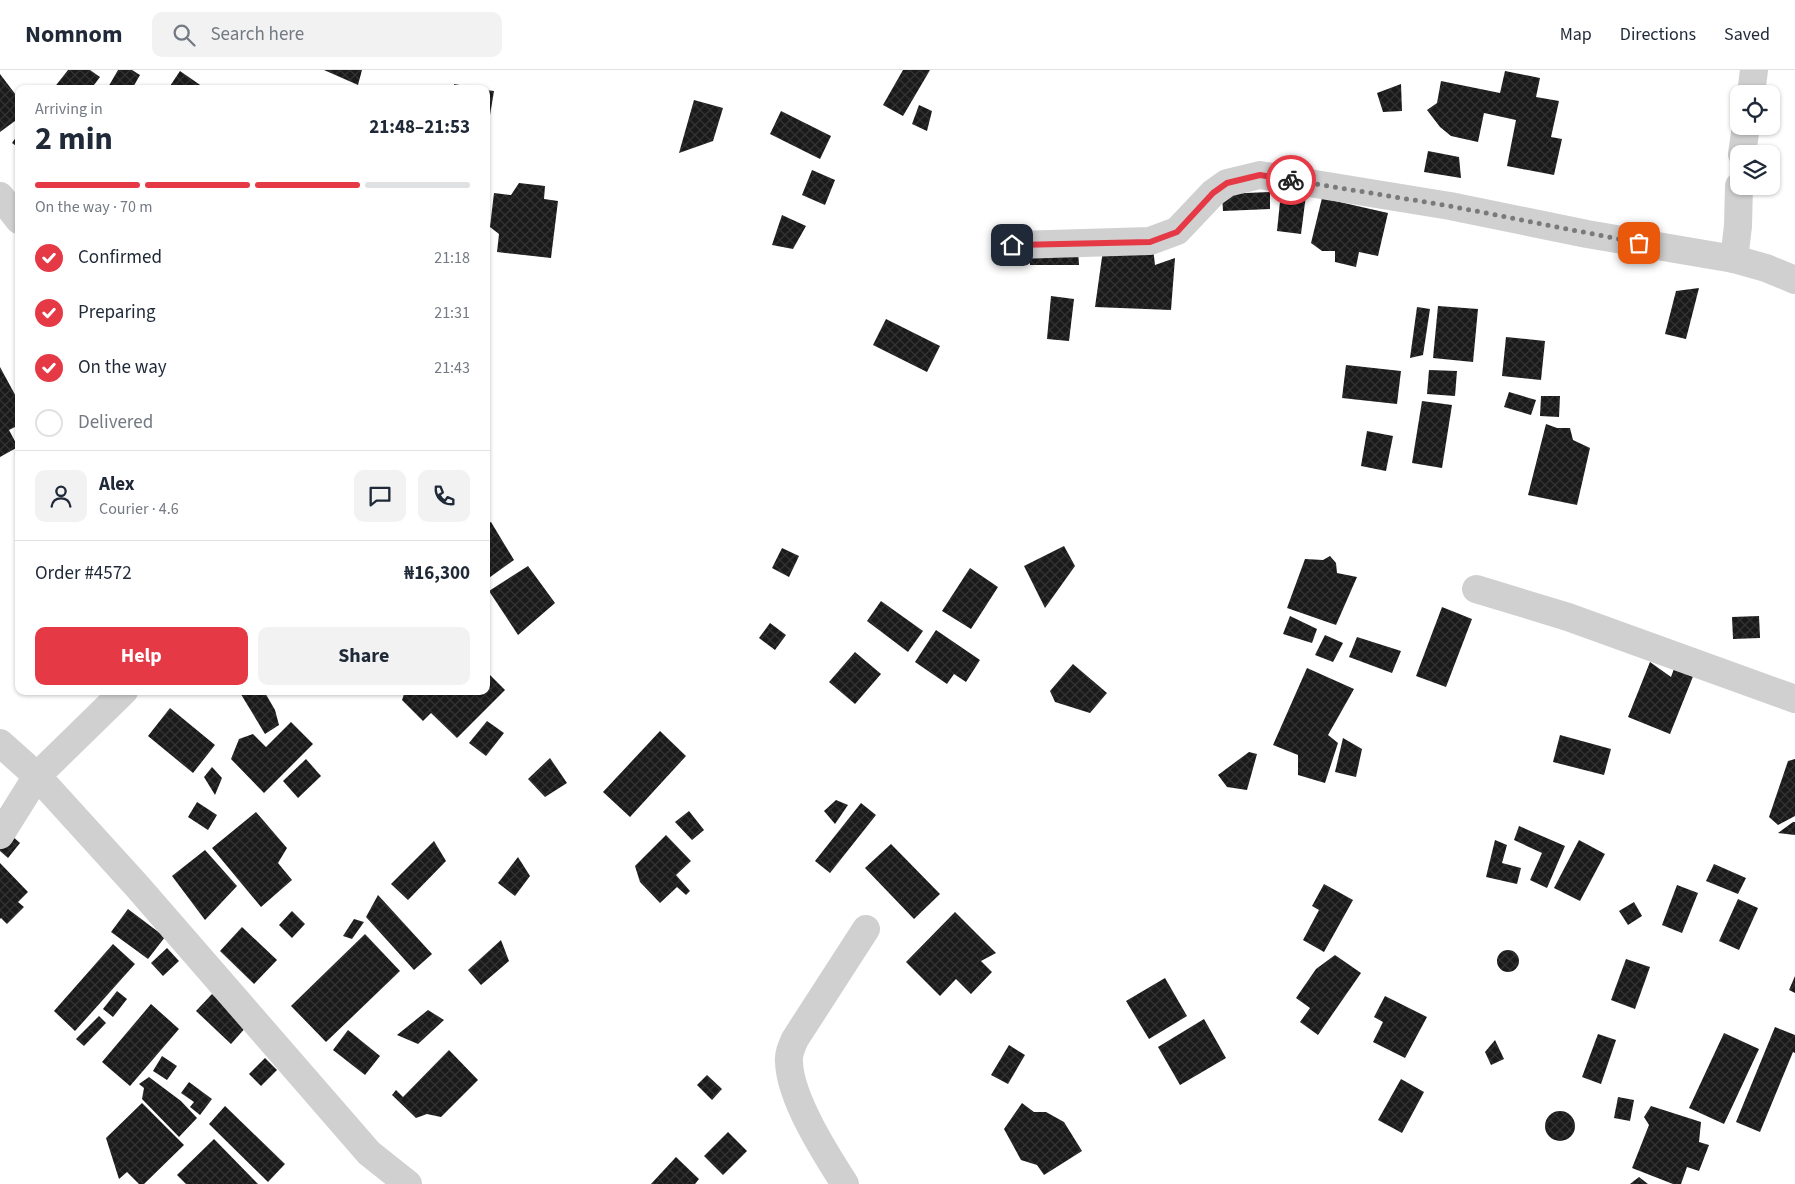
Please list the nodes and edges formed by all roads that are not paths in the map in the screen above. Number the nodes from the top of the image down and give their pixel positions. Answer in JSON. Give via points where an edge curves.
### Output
{"nodes":[{"id":1,"x":1754,"y":70,"type":"edge"},
{"id":2,"x":1752,"y":85,"type":"edge"},
{"id":3,"x":1739,"y":195,"type":"edge"},
{"id":4,"x":0,"y":196,"type":"edge"},
{"id":5,"x":15,"y":215,"type":"edge"},
{"id":6,"x":1012,"y":245,"type":"dead end"},
{"id":7,"x":1734,"y":259,"type":"junction"},
{"id":8,"x":1795,"y":280,"type":"edge"},
{"id":9,"x":1476,"y":589,"type":"dead end"},
{"id":10,"x":119,"y":695,"type":"edge"},
{"id":11,"x":1795,"y":699,"type":"edge"},
{"id":12,"x":0,"y":743,"type":"edge"},
{"id":13,"x":37,"y":776,"type":"junction"},
{"id":14,"x":0,"y":835,"type":"edge"},
{"id":15,"x":866,"y":929,"type":"dead end"},
{"id":16,"x":408,"y":1184,"type":"edge"},
{"id":17,"x":845,"y":1184,"type":"edge"}],
"edges":[{"from":1,"to":2,"type":"street"},
{"from":3,"to":7,"type":"street"},
{"from":4,"to":5,"type":"street"},
{"from":6,"to":7,"type":"street","via":[[1150,242],[1177,232],[1213,193],[1227,183],[1260,175]]},
{"from":7,"to":8,"type":"street"},
{"from":9,"to":11,"type":"street","via":[[1568,617]]},
{"from":10,"to":13,"type":"street"},
{"from":12,"to":13,"type":"street"},
{"from":13,"to":14,"type":"street"},
{"from":13,"to":16,"type":"street","via":[[138,886],[369,1153]]},
{"from":15,"to":17,"type":"street","via":[[794,1039],[788,1059],[790,1078],[813,1131]]}]}
